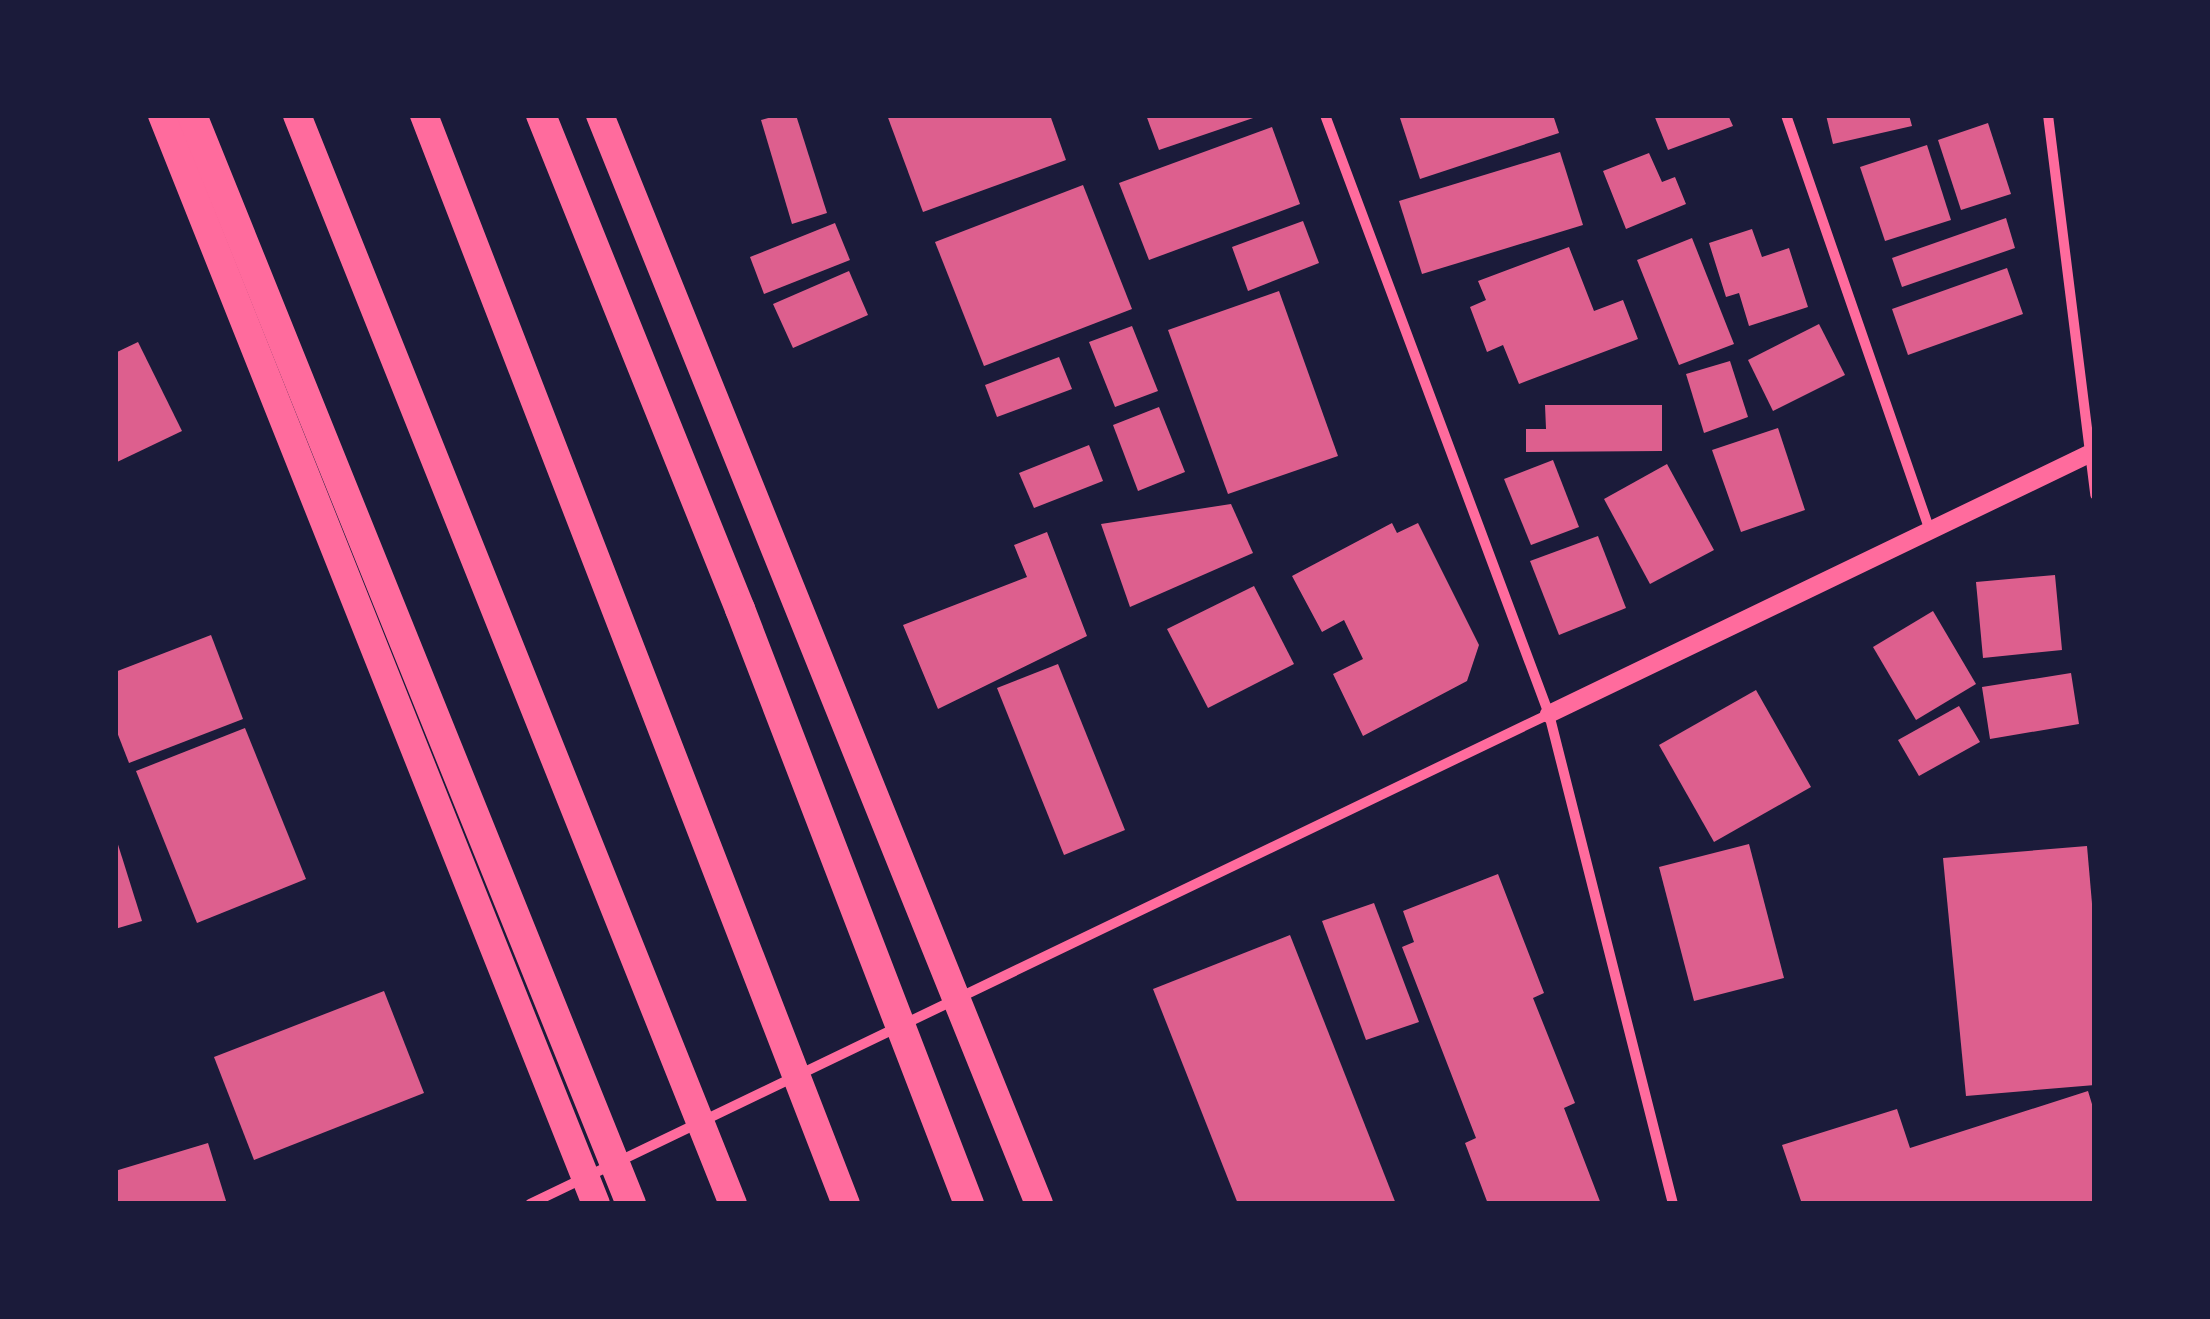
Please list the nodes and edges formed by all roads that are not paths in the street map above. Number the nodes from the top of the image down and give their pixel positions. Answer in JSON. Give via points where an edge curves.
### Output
{"nodes":[{"id":1,"x":162,"y":115,"type":"edge"},
{"id":2,"x":192,"y":115,"type":"edge"},
{"id":3,"x":297,"y":115,"type":"edge"},
{"id":4,"x":424,"y":115,"type":"edge"},
{"id":5,"x":541,"y":115,"type":"edge"},
{"id":6,"x":600,"y":115,"type":"edge"},
{"id":7,"x":1324,"y":115,"type":"edge"},
{"id":8,"x":1786,"y":115,"type":"edge"},
{"id":9,"x":2048,"y":115,"type":"edge"},
{"id":10,"x":2092,"y":453,"type":"edge"},
{"id":11,"x":2095,"y":495,"type":"edge"},
{"id":12,"x":1931,"y":534,"type":"junction"},
{"id":13,"x":1549,"y":714,"type":"junction"},
{"id":14,"x":959,"y":997,"type":"junction"},
{"id":15,"x":586,"y":1177,"type":"junction"},
{"id":16,"x":530,"y":1204,"type":"edge"},
{"id":17,"x":596,"y":1204,"type":"edge"},
{"id":18,"x":631,"y":1204,"type":"edge"},
{"id":19,"x":732,"y":1204,"type":"edge"},
{"id":20,"x":846,"y":1204,"type":"edge"},
{"id":21,"x":969,"y":1204,"type":"edge"},
{"id":22,"x":1039,"y":1204,"type":"edge"},
{"id":23,"x":1673,"y":1204,"type":"edge"}],
"edges":[{"from":1,"to":15,"type":"highway"},
{"from":2,"to":18,"type":"highway"},
{"from":3,"to":19,"type":"highway"},
{"from":4,"to":20,"type":"highway"},
{"from":5,"to":21,"type":"highway"},
{"from":6,"to":14,"type":"highway"},
{"from":7,"to":13,"type":"street"},
{"from":8,"to":12,"type":"street"},
{"from":9,"to":10,"type":"street"},
{"from":10,"to":11,"type":"street"},
{"from":10,"to":12,"type":"street"},
{"from":12,"to":13,"type":"street"},
{"from":13,"to":14,"type":"street"},
{"from":13,"to":23,"type":"street"},
{"from":14,"to":15,"type":"street"},
{"from":14,"to":22,"type":"highway"},
{"from":15,"to":16,"type":"street"},
{"from":15,"to":17,"type":"highway"}]}
